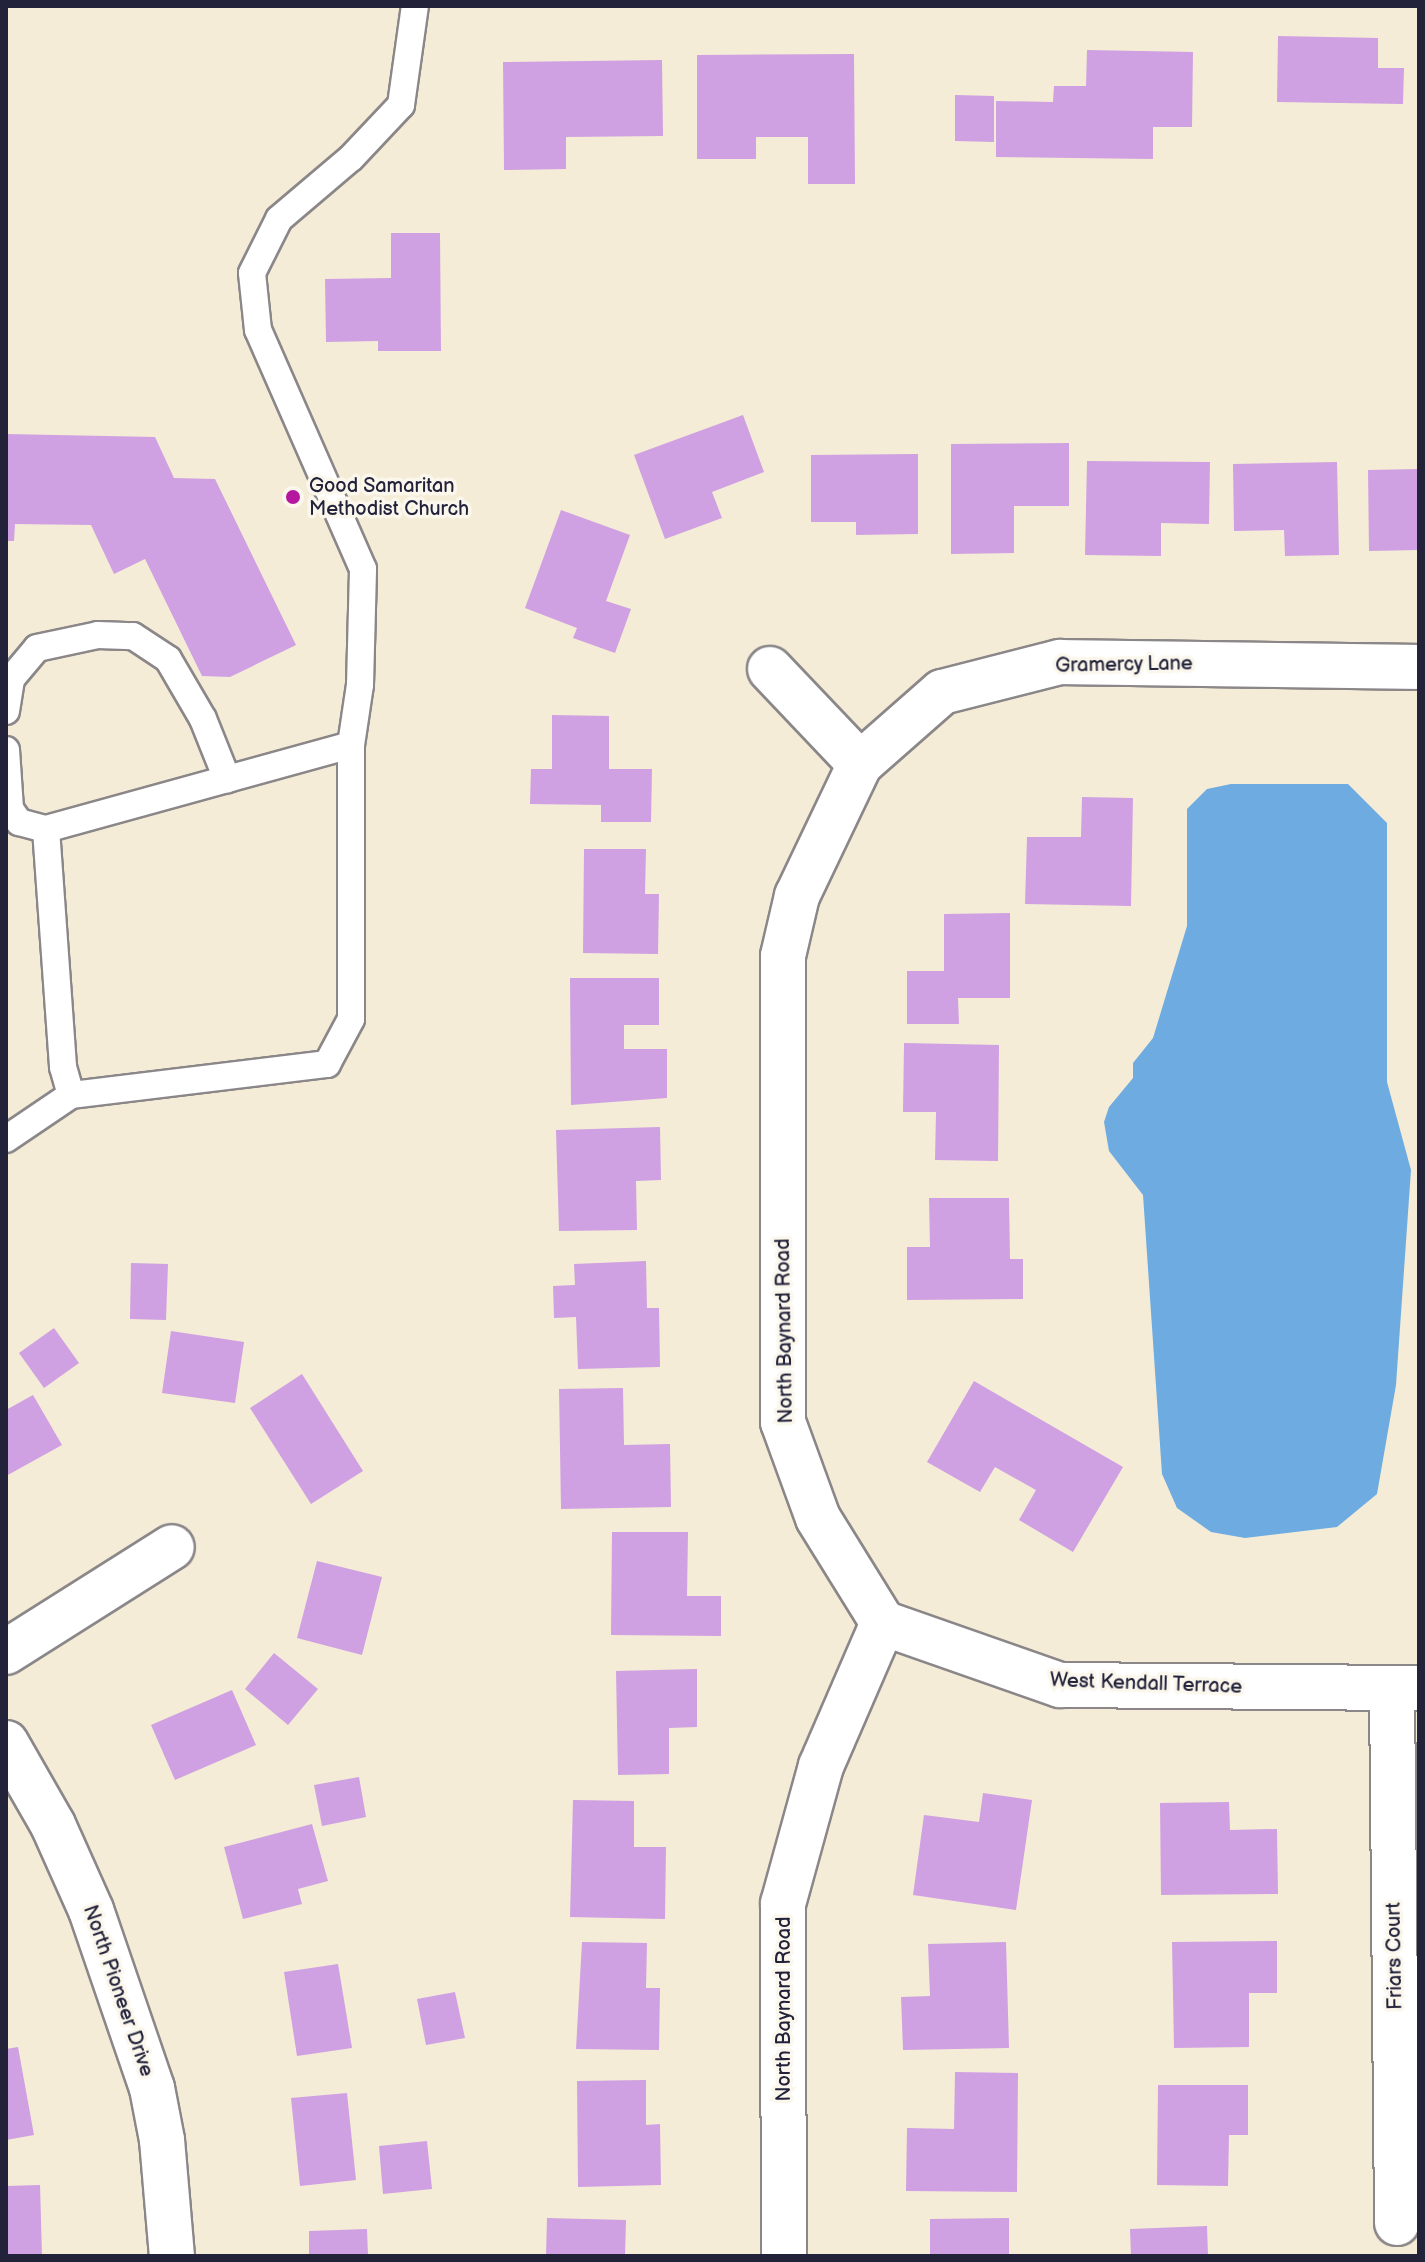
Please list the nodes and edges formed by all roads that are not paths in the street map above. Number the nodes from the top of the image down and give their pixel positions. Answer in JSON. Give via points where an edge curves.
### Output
{"nodes":[{"id":1,"x":415,"y":6,"type":"edge"},
{"id":2,"x":1419,"y":667,"type":"edge"},
{"id":3,"x":770,"y":669,"type":"dead end"},
{"id":4,"x":6,"y":711,"type":"edge"},
{"id":5,"x":351,"y":745,"type":"junction"},
{"id":6,"x":6,"y":750,"type":"edge"},
{"id":7,"x":860,"y":764,"type":"junction"},
{"id":8,"x":238,"y":776,"type":"junction"},
{"id":9,"x":46,"y":829,"type":"junction"},
{"id":10,"x":71,"y":1095,"type":"junction"},
{"id":11,"x":6,"y":1139,"type":"edge"},
{"id":12,"x":172,"y":1547,"type":"dead end"},
{"id":13,"x":883,"y":1623,"type":"junction"},
{"id":14,"x":6,"y":1652,"type":"edge"},
{"id":15,"x":1406,"y":1689,"type":"edge"},
{"id":16,"x":6,"y":1743,"type":"edge"},
{"id":17,"x":1397,"y":2223,"type":"dead end"},
{"id":18,"x":172,"y":2256,"type":"edge"},
{"id":19,"x":784,"y":2256,"type":"edge"}],
"edges":[{"from":1,"to":5,"type":"lane","via":[[401,105],[351,158],[279,219],[252,273],[258,330],[363,569],[360,685]]},
{"from":2,"to":7,"type":"street","name":"Gramercy Lane","via":[[1060,662],[942,692]]},
{"from":3,"to":7,"type":"street"},
{"from":4,"to":8,"type":"lane","via":[[11,679],[37,648],[98,635],[133,636],[168,659]]},
{"from":5,"to":8,"type":"lane"},
{"from":5,"to":10,"type":"lane","via":[[351,1019],[327,1064]]},
{"from":6,"to":9,"type":"lane","via":[[10,809],[19,822]]},
{"from":7,"to":13,"type":"street","name":"North Baynard Road","via":[[797,896],[783,956],[783,1422],[818,1518]]},
{"from":8,"to":9,"type":"lane"},
{"from":9,"to":10,"type":"lane","via":[[63,1067]]},
{"from":10,"to":11,"type":"lane"},
{"from":12,"to":14,"type":"street"},
{"from":13,"to":15,"type":"street","name":"West Kendall Terrace","via":[[1060,1685]]},
{"from":13,"to":19,"type":"street","name":"North Baynard Road","via":[[821,1766],[783,1904]]},
{"from":15,"to":17,"type":"street","name":"Friars Court"},
{"from":16,"to":18,"type":"street","name":"North Pioneer Drive","via":[[53,1825],[91,1910],[152,2088]]}]}
